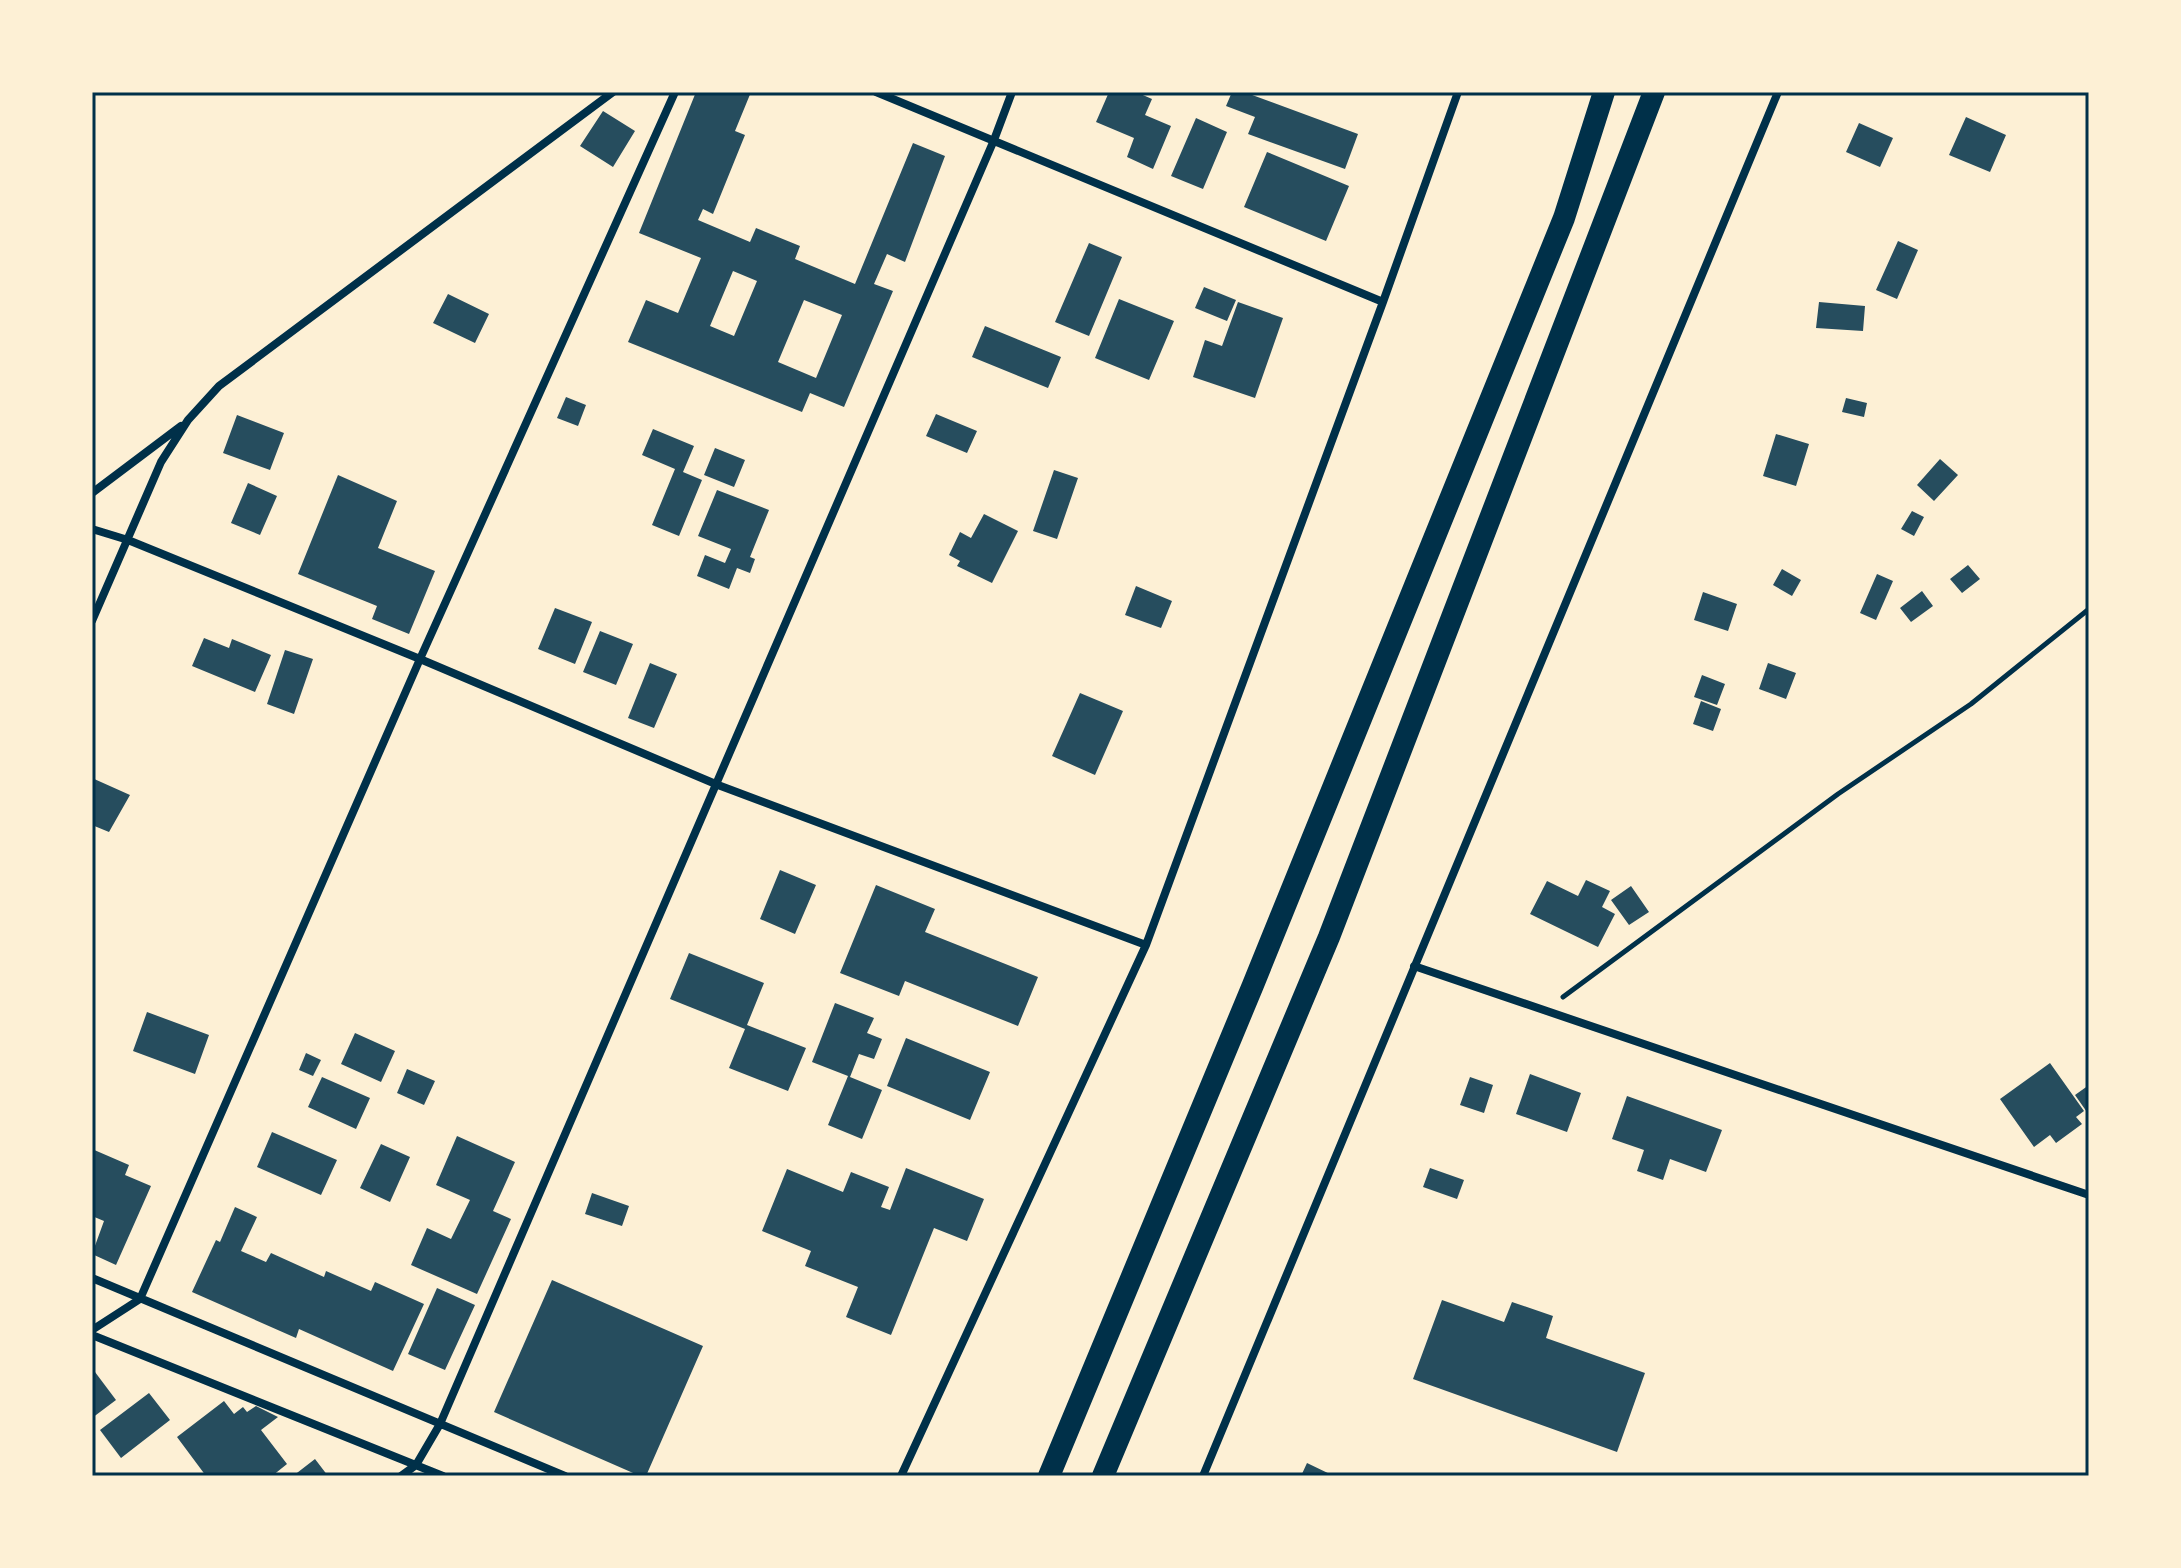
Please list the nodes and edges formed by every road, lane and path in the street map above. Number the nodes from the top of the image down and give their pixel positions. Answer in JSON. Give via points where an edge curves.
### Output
{"nodes":[{"id":1,"x":613,"y":92,"type":"edge"},
{"id":2,"x":675,"y":92,"type":"edge"},
{"id":3,"x":876,"y":92,"type":"edge"},
{"id":4,"x":1012,"y":92,"type":"edge"},
{"id":5,"x":1458,"y":92,"type":"edge"},
{"id":6,"x":1604,"y":92,"type":"edge"},
{"id":7,"x":1654,"y":92,"type":"edge"},
{"id":8,"x":1778,"y":92,"type":"edge"},
{"id":9,"x":994,"y":140,"type":"junction"},
{"id":10,"x":1383,"y":302,"type":"junction"},
{"id":11,"x":188,"y":420,"type":"junction"},
{"id":12,"x":92,"y":493,"type":"edge"},
{"id":13,"x":92,"y":529,"type":"edge"},
{"id":14,"x":128,"y":540,"type":"junction"},
{"id":15,"x":2089,"y":609,"type":"edge"},
{"id":16,"x":92,"y":621,"type":"edge"},
{"id":17,"x":420,"y":659,"type":"junction"},
{"id":18,"x":718,"y":785,"type":"junction"},
{"id":19,"x":1146,"y":945,"type":"junction"},
{"id":20,"x":1414,"y":966,"type":"junction"},
{"id":21,"x":1546,"y":1010,"type":"junction"},
{"id":22,"x":2089,"y":1195,"type":"edge"},
{"id":23,"x":92,"y":1278,"type":"edge"},
{"id":24,"x":140,"y":1299,"type":"junction"},
{"id":25,"x":92,"y":1333,"type":"edge"},
{"id":26,"x":440,"y":1424,"type":"junction"},
{"id":27,"x":416,"y":1465,"type":"junction"},
{"id":28,"x":401,"y":1476,"type":"edge"},
{"id":29,"x":443,"y":1476,"type":"edge"},
{"id":30,"x":565,"y":1476,"type":"edge"},
{"id":31,"x":901,"y":1476,"type":"edge"},
{"id":32,"x":1049,"y":1476,"type":"edge"},
{"id":33,"x":1103,"y":1476,"type":"edge"},
{"id":34,"x":1203,"y":1476,"type":"edge"}],
"edges":[{"from":1,"to":11,"type":"street","via":[[219,386]]},
{"from":2,"to":17,"type":"street"},
{"from":3,"to":9,"type":"street"},
{"from":4,"to":9,"type":"street"},
{"from":5,"to":10,"type":"street"},
{"from":6,"to":32,"type":"highway","via":[[1564,218]]},
{"from":7,"to":33,"type":"highway","via":[[1329,937]]},
{"from":8,"to":20,"type":"street"},
{"from":9,"to":10,"type":"street"},
{"from":9,"to":18,"type":"street"},
{"from":10,"to":19,"type":"street"},
{"from":11,"to":12,"type":"street"},
{"from":11,"to":14,"type":"street","via":[[161,462]]},
{"from":13,"to":14,"type":"street"},
{"from":14,"to":16,"type":"street"},
{"from":14,"to":17,"type":"street"},
{"from":15,"to":21,"type":"path","via":[[1971,704],[1826,803]]},
{"from":17,"to":18,"type":"street"},
{"from":17,"to":24,"type":"street"},
{"from":18,"to":19,"type":"street"},
{"from":18,"to":26,"type":"street"},
{"from":19,"to":31,"type":"street"},
{"from":20,"to":21,"type":"street"},
{"from":20,"to":34,"type":"street"},
{"from":21,"to":22,"type":"street"},
{"from":23,"to":24,"type":"street"},
{"from":24,"to":25,"type":"street"},
{"from":24,"to":26,"type":"street"},
{"from":25,"to":27,"type":"street"},
{"from":26,"to":27,"type":"street"},
{"from":26,"to":30,"type":"street"},
{"from":27,"to":28,"type":"street"},
{"from":27,"to":29,"type":"street"}]}
